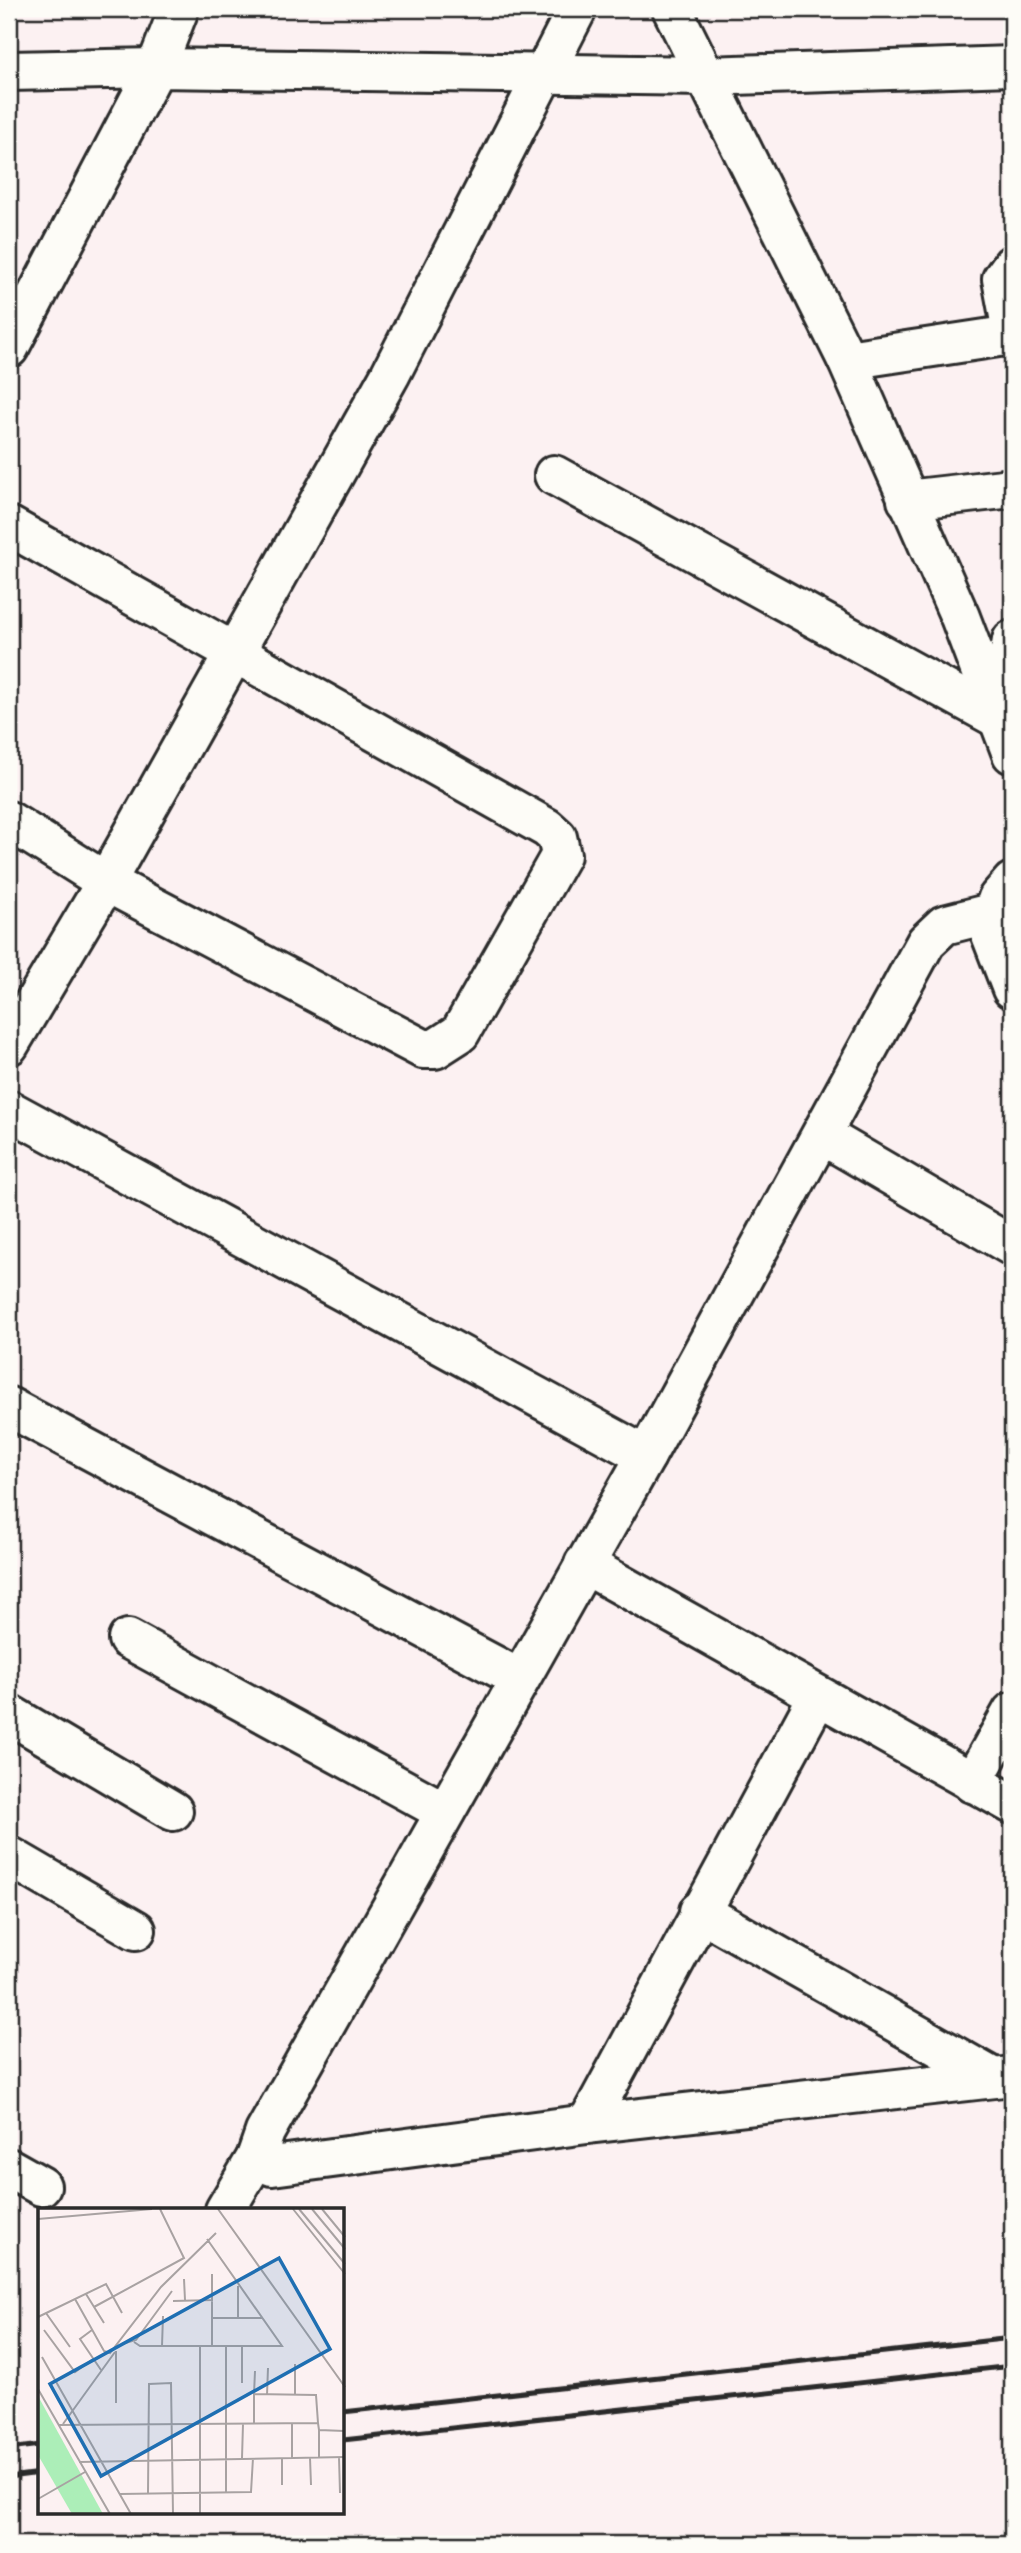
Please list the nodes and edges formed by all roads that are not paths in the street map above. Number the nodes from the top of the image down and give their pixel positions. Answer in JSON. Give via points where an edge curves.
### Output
{"nodes":[{"id":1,"x":179,"y":9,"type":"edge"},
{"id":2,"x":577,"y":9,"type":"edge"},
{"id":3,"x":672,"y":9,"type":"edge"},
{"id":4,"x":1012,"y":65,"type":"edge"},
{"id":5,"x":156,"y":68,"type":"junction"},
{"id":6,"x":9,"y":71,"type":"edge"},
{"id":7,"x":544,"y":73,"type":"junction"},
{"id":8,"x":706,"y":76,"type":"junction"},
{"id":9,"x":1012,"y":265,"type":"edge"},
{"id":10,"x":1012,"y":334,"type":"edge"},
{"id":11,"x":9,"y":348,"type":"edge"},
{"id":12,"x":847,"y":360,"type":"junction"},
{"id":13,"x":554,"y":475,"type":"dead end"},
{"id":14,"x":1012,"y":488,"type":"edge"},
{"id":15,"x":907,"y":500,"type":"junction"},
{"id":16,"x":9,"y":526,"type":"edge"},
{"id":17,"x":1012,"y":640,"type":"edge"},
{"id":18,"x":235,"y":652,"type":"junction"},
{"id":19,"x":1012,"y":668,"type":"edge"},
{"id":20,"x":1005,"y":737,"type":"edge"},
{"id":21,"x":9,"y":821,"type":"edge"},
{"id":22,"x":106,"y":882,"type":"junction"},
{"id":23,"x":1012,"y":882,"type":"edge"},
{"id":24,"x":991,"y":913,"type":"junction"},
{"id":25,"x":1012,"y":989,"type":"edge"},
{"id":26,"x":9,"y":1045,"type":"edge"},
{"id":27,"x":9,"y":1110,"type":"edge"},
{"id":28,"x":822,"y":1135,"type":"junction"},
{"id":29,"x":1012,"y":1246,"type":"edge"},
{"id":30,"x":9,"y":1407,"type":"edge"},
{"id":31,"x":646,"y":1456,"type":"junction"},
{"id":32,"x":584,"y":1564,"type":"junction"},
{"id":33,"x":128,"y":1639,"type":"dead end"},
{"id":34,"x":518,"y":1678,"type":"junction"},
{"id":35,"x":818,"y":1696,"type":"junction"},
{"id":36,"x":1012,"y":1712,"type":"edge"},
{"id":37,"x":9,"y":1714,"type":"edge"},
{"id":38,"x":972,"y":1783,"type":"junction"},
{"id":39,"x":1012,"y":1804,"type":"edge"},
{"id":40,"x":173,"y":1811,"type":"dead end"},
{"id":41,"x":445,"y":1812,"type":"junction"},
{"id":42,"x":9,"y":1856,"type":"edge"},
{"id":43,"x":699,"y":1911,"type":"junction"},
{"id":44,"x":136,"y":1930,"type":"dead end"},
{"id":45,"x":1002,"y":2076,"type":"edge"},
{"id":46,"x":587,"y":2124,"type":"junction"},
{"id":47,"x":256,"y":2158,"type":"junction"},
{"id":48,"x":226,"y":2208,"type":"edge"}],
"edges":[{"from":1,"to":5,"type":"street"},
{"from":2,"to":7,"type":"street"},
{"from":3,"to":8,"type":"street"},
{"from":4,"to":8,"type":"street"},
{"from":5,"to":6,"type":"street"},
{"from":5,"to":7,"type":"street"},
{"from":5,"to":11,"type":"street"},
{"from":7,"to":8,"type":"street"},
{"from":7,"to":18,"type":"street","via":[[390,375]]},
{"from":8,"to":12,"type":"street"},
{"from":9,"to":10,"type":"street","via":[[1002,279]]},
{"from":10,"to":12,"type":"street"},
{"from":12,"to":15,"type":"street"},
{"from":13,"to":20,"type":"street"},
{"from":14,"to":15,"type":"street"},
{"from":15,"to":20,"type":"street","via":[[960,617]]},
{"from":16,"to":18,"type":"street"},
{"from":17,"to":19,"type":"street"},
{"from":18,"to":22,"type":"street"},
{"from":18,"to":22,"type":"street","via":[[547,828],[561,845],[555,867],[460,1033],[435,1049],[423,1049],[366,1021]]},
{"from":21,"to":22,"type":"street"},
{"from":22,"to":26,"type":"street"},
{"from":23,"to":24,"type":"street"},
{"from":24,"to":25,"type":"street","via":[[991,940]]},
{"from":24,"to":28,"type":"street","via":[[934,932]]},
{"from":27,"to":31,"type":"street"},
{"from":28,"to":29,"type":"street"},
{"from":28,"to":31,"type":"street"},
{"from":30,"to":34,"type":"street"},
{"from":31,"to":32,"type":"street"},
{"from":32,"to":34,"type":"street"},
{"from":32,"to":35,"type":"street"},
{"from":33,"to":41,"type":"street"},
{"from":34,"to":41,"type":"street"},
{"from":35,"to":38,"type":"street"},
{"from":35,"to":43,"type":"street"},
{"from":36,"to":38,"type":"street"},
{"from":37,"to":40,"type":"street"},
{"from":38,"to":39,"type":"street"},
{"from":41,"to":47,"type":"street","via":[[265,2132]]},
{"from":42,"to":44,"type":"street"},
{"from":43,"to":45,"type":"street"},
{"from":43,"to":46,"type":"street"},
{"from":45,"to":46,"type":"street"},
{"from":46,"to":47,"type":"street","via":[[272,2166]]},
{"from":47,"to":48,"type":"street"}]}
